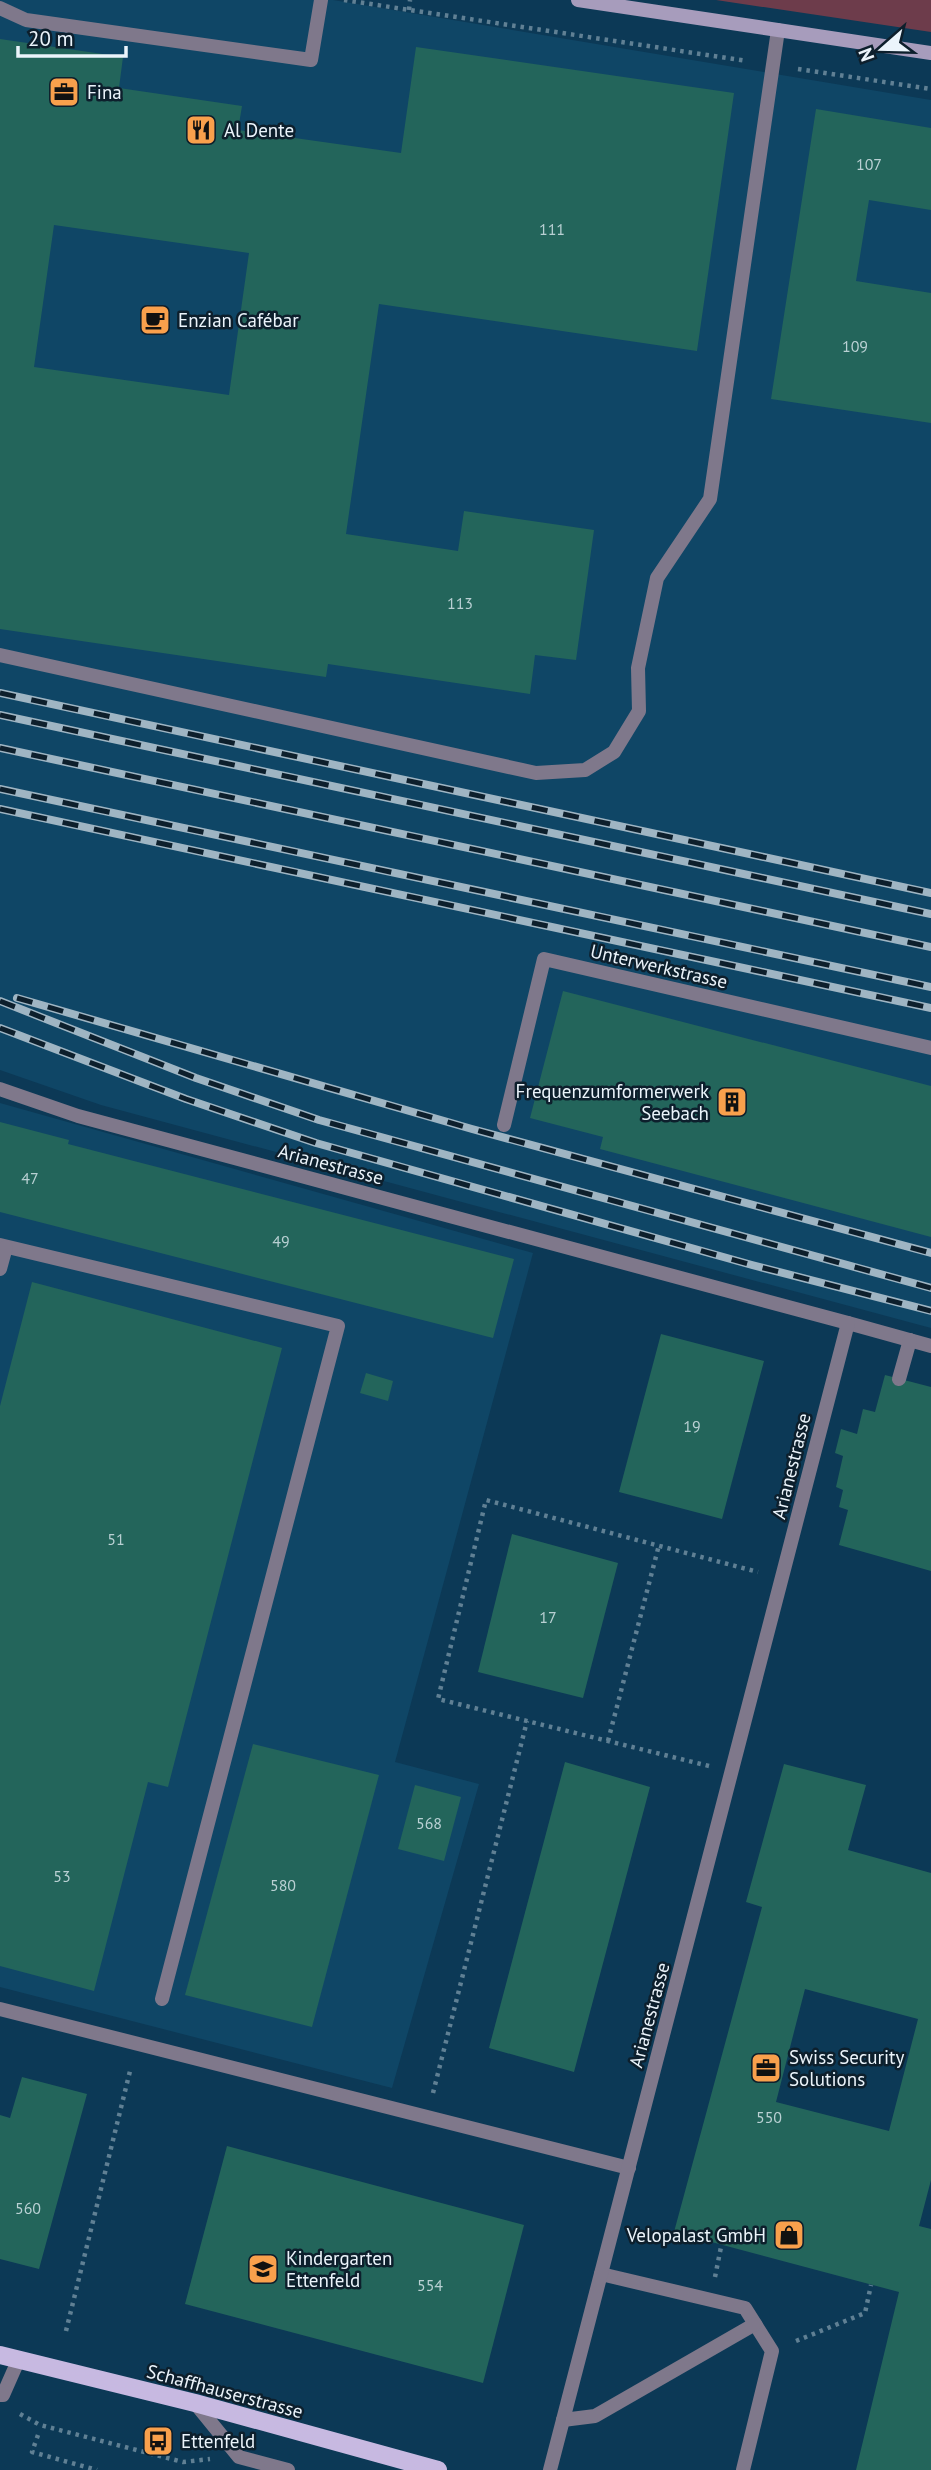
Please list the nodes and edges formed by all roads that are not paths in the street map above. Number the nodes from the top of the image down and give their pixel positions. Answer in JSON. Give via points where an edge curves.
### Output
{"nodes":[{"id":1,"x":321,"y":0,"type":"edge"},
{"id":2,"x":578,"y":0,"type":"edge"},
{"id":3,"x":0,"y":8,"type":"edge"},
{"id":4,"x":778,"y":30,"type":"junction"},
{"id":5,"x":931,"y":53,"type":"edge"},
{"id":6,"x":0,"y":655,"type":"edge"},
{"id":7,"x":931,"y":1048,"type":"edge"},
{"id":8,"x":0,"y":1089,"type":"edge"},
{"id":9,"x":505,"y":1125,"type":"dead end"},
{"id":10,"x":3,"y":1246,"type":"edge"},
{"id":11,"x":0,"y":1269,"type":"edge"},
{"id":12,"x":848,"y":1323,"type":"junction"},
{"id":13,"x":910,"y":1340,"type":"junction"},
{"id":14,"x":931,"y":1346,"type":"edge"},
{"id":15,"x":900,"y":1379,"type":"dead end"},
{"id":16,"x":162,"y":1999,"type":"dead end"},
{"id":17,"x":0,"y":2009,"type":"edge"},
{"id":18,"x":629,"y":2168,"type":"junction"},
{"id":19,"x":601,"y":2274,"type":"junction"},
{"id":20,"x":755,"y":2324,"type":"junction"},
{"id":21,"x":0,"y":2355,"type":"edge"},
{"id":22,"x":18,"y":2361,"type":"junction"},
{"id":23,"x":1,"y":2395,"type":"edge"},
{"id":24,"x":195,"y":2403,"type":"junction"},
{"id":25,"x":563,"y":2420,"type":"junction"},
{"id":26,"x":288,"y":2470,"type":"edge"},
{"id":27,"x":438,"y":2470,"type":"edge"},
{"id":28,"x":550,"y":2470,"type":"edge"},
{"id":29,"x":743,"y":2470,"type":"edge"}],
"edges":[{"from":1,"to":3,"type":"street","via":[[311,60],[26,20]]},
{"from":2,"to":4,"type":"main road"},
{"from":4,"to":5,"type":"main road"},
{"from":4,"to":6,"type":"street","via":[[710,499],[657,578],[638,668],[639,711],[614,752],[585,770],[536,774]]},
{"from":7,"to":9,"type":"street","name":"Unterwerkstrasse","via":[[544,959]]},
{"from":8,"to":12,"type":"street","name":"Arianestrasse","via":[[78,1116]]},
{"from":10,"to":11,"type":"street"},
{"from":10,"to":16,"type":"street","via":[[338,1326]]},
{"from":12,"to":13,"type":"street"},
{"from":12,"to":18,"type":"street","name":"Arianestrasse"},
{"from":13,"to":14,"type":"street"},
{"from":13,"to":15,"type":"street"},
{"from":17,"to":18,"type":"street"},
{"from":18,"to":19,"type":"street","name":"Arianestrasse"},
{"from":19,"to":20,"type":"street","via":[[745,2308]]},
{"from":19,"to":25,"type":"street","name":"Arianestrasse"},
{"from":20,"to":25,"type":"street","via":[[596,2416]]},
{"from":20,"to":29,"type":"street","via":[[772,2351]]},
{"from":21,"to":22,"type":"main road","name":"Schaffhauserstrasse"},
{"from":22,"to":23,"type":"street"},
{"from":22,"to":24,"type":"main road","name":"Schaffhauserstrasse"},
{"from":24,"to":26,"type":"street","via":[[239,2457]]},
{"from":24,"to":27,"type":"main road","name":"Schaffhauserstrasse"},
{"from":25,"to":28,"type":"street","name":"Arianestrasse"}]}
